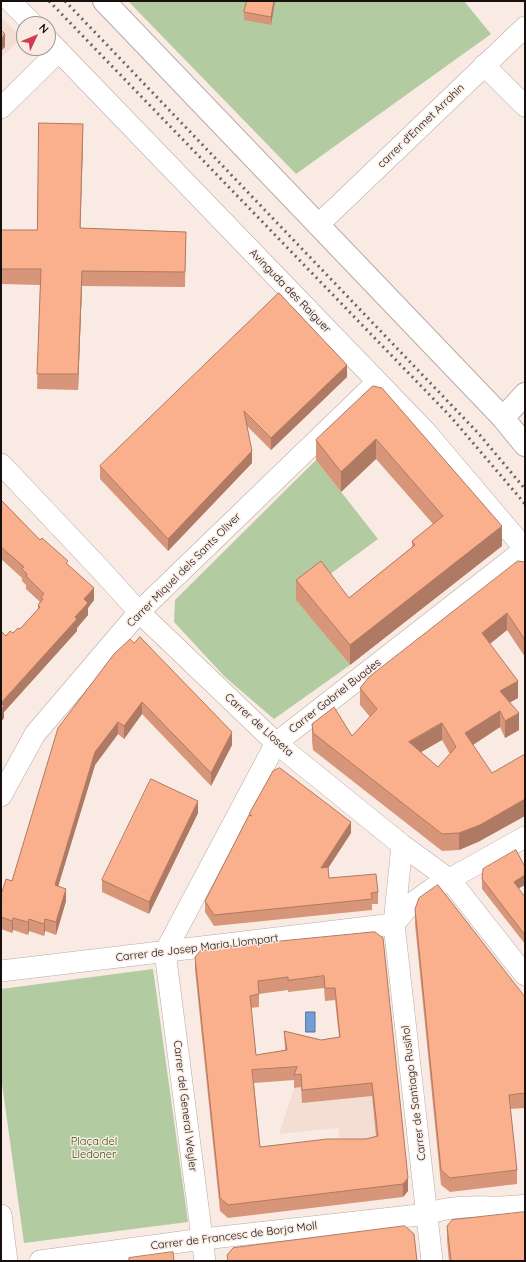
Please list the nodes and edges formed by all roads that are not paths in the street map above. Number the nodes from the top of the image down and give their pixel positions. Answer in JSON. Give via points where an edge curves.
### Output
{"nodes":[{"id":1,"x":10,"y":1,"type":"edge"},
{"id":2,"x":104,"y":1,"type":"edge"},
{"id":3,"x":25,"y":16,"type":"edge"},
{"id":4,"x":525,"y":27,"type":"edge"},
{"id":5,"x":56,"y":48,"type":"edge"},
{"id":6,"x":44,"y":56,"type":"edge"},
{"id":7,"x":484,"y":65,"type":"junction"},
{"id":8,"x":525,"y":106,"type":"edge"},
{"id":9,"x":1,"y":108,"type":"edge"},
{"id":10,"x":318,"y":225,"type":"junction"},
{"id":11,"x":377,"y":382,"type":"junction"},
{"id":12,"x":525,"y":394,"type":"edge"},
{"id":13,"x":503,"y":418,"type":"junction"},
{"id":14,"x":525,"y":445,"type":"edge"},
{"id":15,"x":2,"y":467,"type":"edge"},
{"id":16,"x":525,"y":549,"type":"edge"},
{"id":17,"x":139,"y":612,"type":"junction"},
{"id":18,"x":276,"y":743,"type":"junction"},
{"id":19,"x":6,"y":774,"type":"edge"},
{"id":20,"x":1,"y":796,"type":"edge"},
{"id":21,"x":525,"y":838,"type":"edge"},
{"id":22,"x":402,"y":845,"type":"junction"},
{"id":23,"x":450,"y":880,"type":"junction"},
{"id":24,"x":394,"y":924,"type":"junction"},
{"id":25,"x":165,"y":952,"type":"junction"},
{"id":26,"x":1,"y":972,"type":"edge"},
{"id":27,"x":525,"y":975,"type":"edge"},
{"id":28,"x":525,"y":1195,"type":"edge"},
{"id":29,"x":525,"y":1205,"type":"edge"},
{"id":30,"x":454,"y":1207,"type":"junction"},
{"id":31,"x":428,"y":1214,"type":"junction"},
{"id":32,"x":1,"y":1215,"type":"edge"},
{"id":33,"x":525,"y":1217,"type":"edge"},
{"id":34,"x":202,"y":1239,"type":"junction"},
{"id":35,"x":7,"y":1261,"type":"edge"},
{"id":36,"x":40,"y":1261,"type":"edge"},
{"id":37,"x":205,"y":1261,"type":"edge"},
{"id":38,"x":432,"y":1261,"type":"edge"}],
"edges":[{"from":1,"to":3,"type":"street"},
{"from":2,"to":10,"type":"main road"},
{"from":4,"to":7,"type":"street","name":"carrer d'Enmet Arrahin"},
{"from":5,"to":11,"type":"street","name":"Avinguda des Raiguer"},
{"from":6,"to":9,"type":"street"},
{"from":7,"to":8,"type":"street"},
{"from":7,"to":10,"type":"street","name":"carrer d'Enmet Arrahin"},
{"from":10,"to":13,"type":"main road"},
{"from":11,"to":16,"type":"street","name":"Avinguda des Raiguer","via":[[426,432]]},
{"from":11,"to":17,"type":"street","name":"Carrer Miquel dels Sants Oliver"},
{"from":12,"to":13,"type":"main road"},
{"from":13,"to":14,"type":"main road"},
{"from":15,"to":17,"type":"street","name":"Carrer de Lloseta"},
{"from":16,"to":18,"type":"street","name":"Carrer Gabriel Buades"},
{"from":17,"to":18,"type":"street","name":"Carrer de Lloseta"},
{"from":17,"to":19,"type":"street","name":"Carrer Miquel dels Sants Oliver","via":[[35,734]]},
{"from":18,"to":22,"type":"street","name":"Carrer de Lloseta"},
{"from":18,"to":25,"type":"street","name":"Carrer Gabriel Buades"},
{"from":19,"to":20,"type":"street","name":"Carrer Miquel dels Sants Oliver"},
{"from":21,"to":23,"type":"street"},
{"from":22,"to":23,"type":"street","name":"Carrer de Lloseta"},
{"from":22,"to":24,"type":"street","name":"Carrer de Santiago Rusiñol"},
{"from":23,"to":24,"type":"street","via":[[411,904]]},
{"from":23,"to":27,"type":"street","name":"Carrer de Lloseta"},
{"from":24,"to":25,"type":"street","name":"Carrer de Josep Maria Llompart"},
{"from":24,"to":31,"type":"street","name":"Carrer de Santiago Rusiñol"},
{"from":25,"to":26,"type":"street","name":"Carrer de Josep Maria Llompart"},
{"from":25,"to":34,"type":"street","name":"Carrer del General Weyler"},
{"from":28,"to":30,"type":"street","via":[[475,1200]]},
{"from":29,"to":30,"type":"street"},
{"from":30,"to":31,"type":"street","name":"Carrer de Francesc de Borja Moll"},
{"from":31,"to":33,"type":"street","name":"Carrer de Francesc de Borja Moll","via":[[439,1220],[450,1221]]},
{"from":31,"to":34,"type":"street","name":"Carrer de Francesc de Borja Moll"},
{"from":31,"to":38,"type":"street","name":"Carrer de Santiago Rusiñol"},
{"from":32,"to":35,"type":"street"},
{"from":34,"to":36,"type":"street","name":"Carrer de Francesc de Borja Moll"},
{"from":34,"to":37,"type":"street","name":"Carrer del General Weyler"}]}
